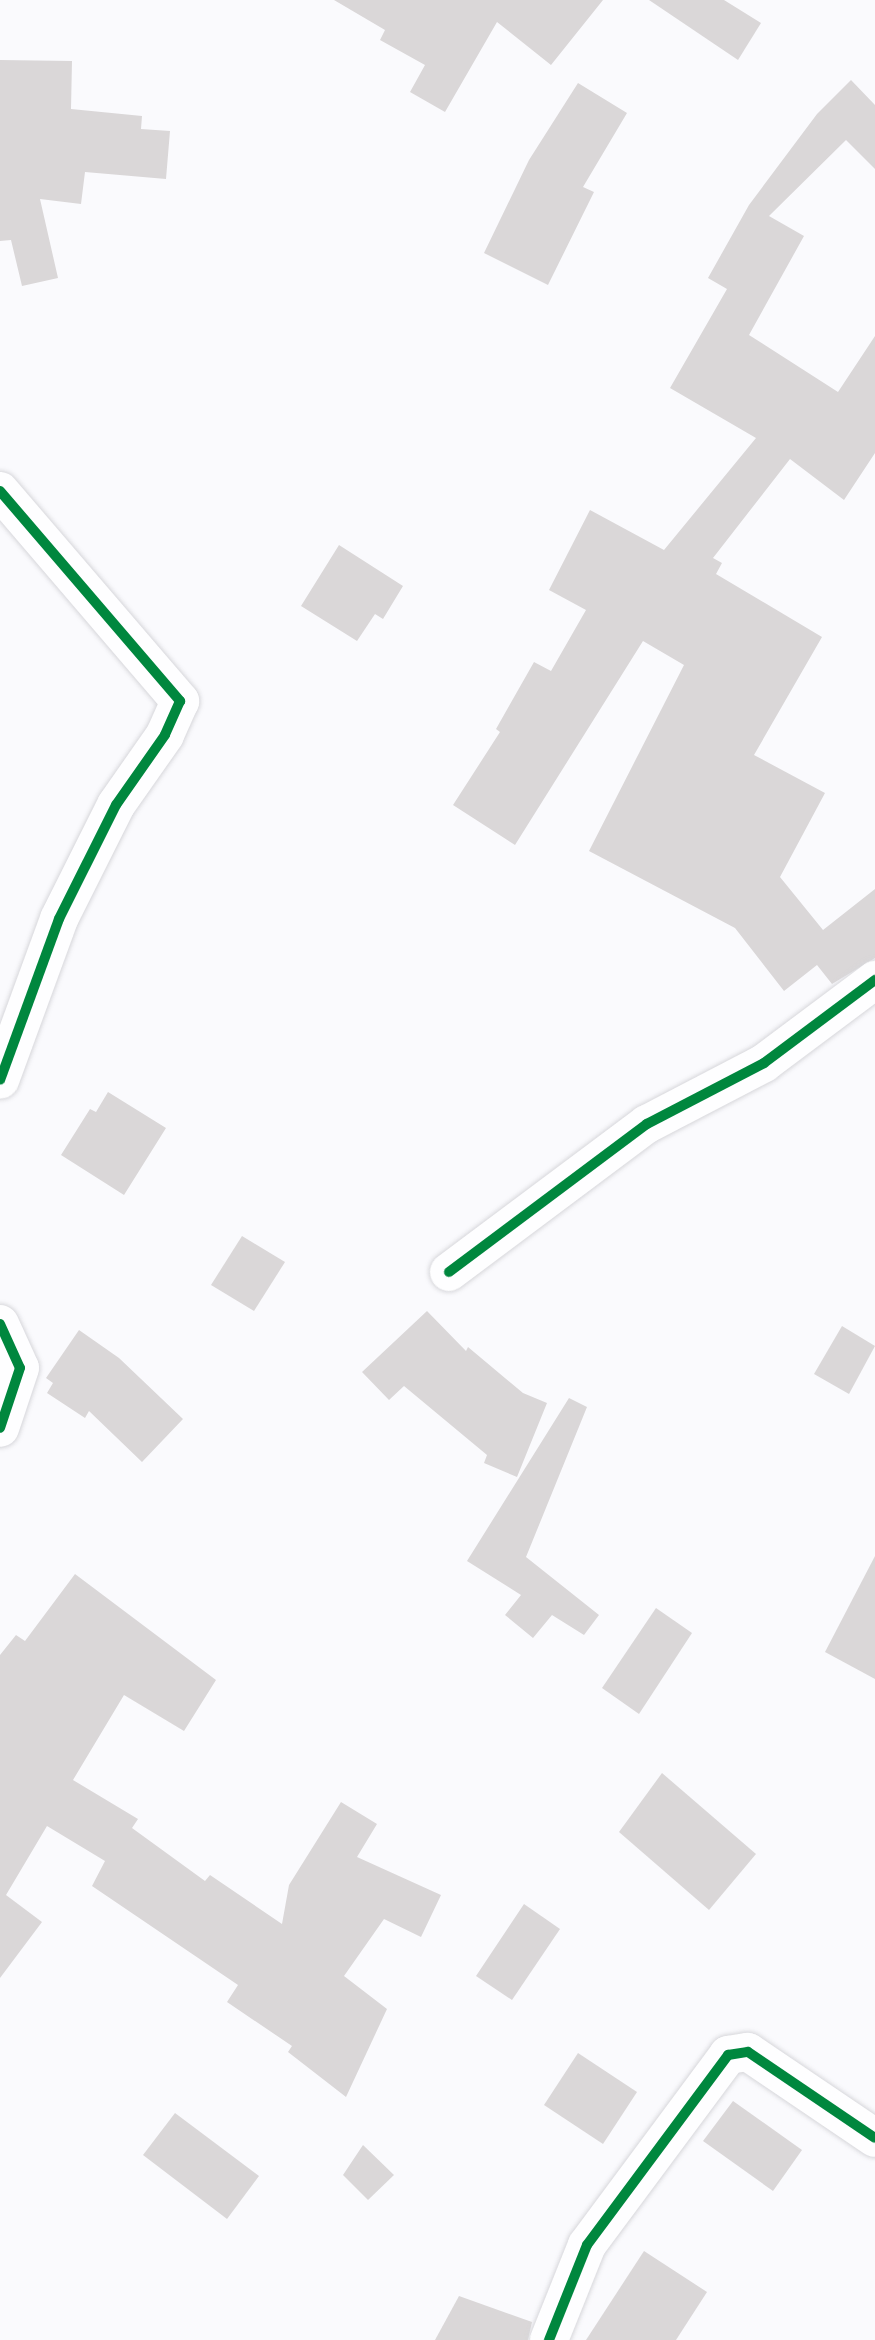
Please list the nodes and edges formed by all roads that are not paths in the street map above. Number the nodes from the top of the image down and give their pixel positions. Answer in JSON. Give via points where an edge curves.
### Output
{"nodes":[{"id":1,"x":0,"y":491,"type":"edge"},
{"id":2,"x":875,"y":980,"type":"edge"},
{"id":3,"x":0,"y":1080,"type":"edge"},
{"id":4,"x":449,"y":1272,"type":"dead end"},
{"id":5,"x":0,"y":1324,"type":"edge"},
{"id":6,"x":0,"y":1428,"type":"edge"},
{"id":7,"x":875,"y":2138,"type":"edge"},
{"id":8,"x":549,"y":2340,"type":"edge"}],
"edges":[{"from":1,"to":3,"type":"street","via":[[180,701],[165,735],[116,805],[59,919]]},
{"from":2,"to":4,"type":"street","via":[[764,1063],[647,1124]]},
{"from":5,"to":6,"type":"street","via":[[20,1368]]},
{"from":7,"to":8,"type":"street","via":[[748,2052],[728,2055],[587,2245]]}]}
